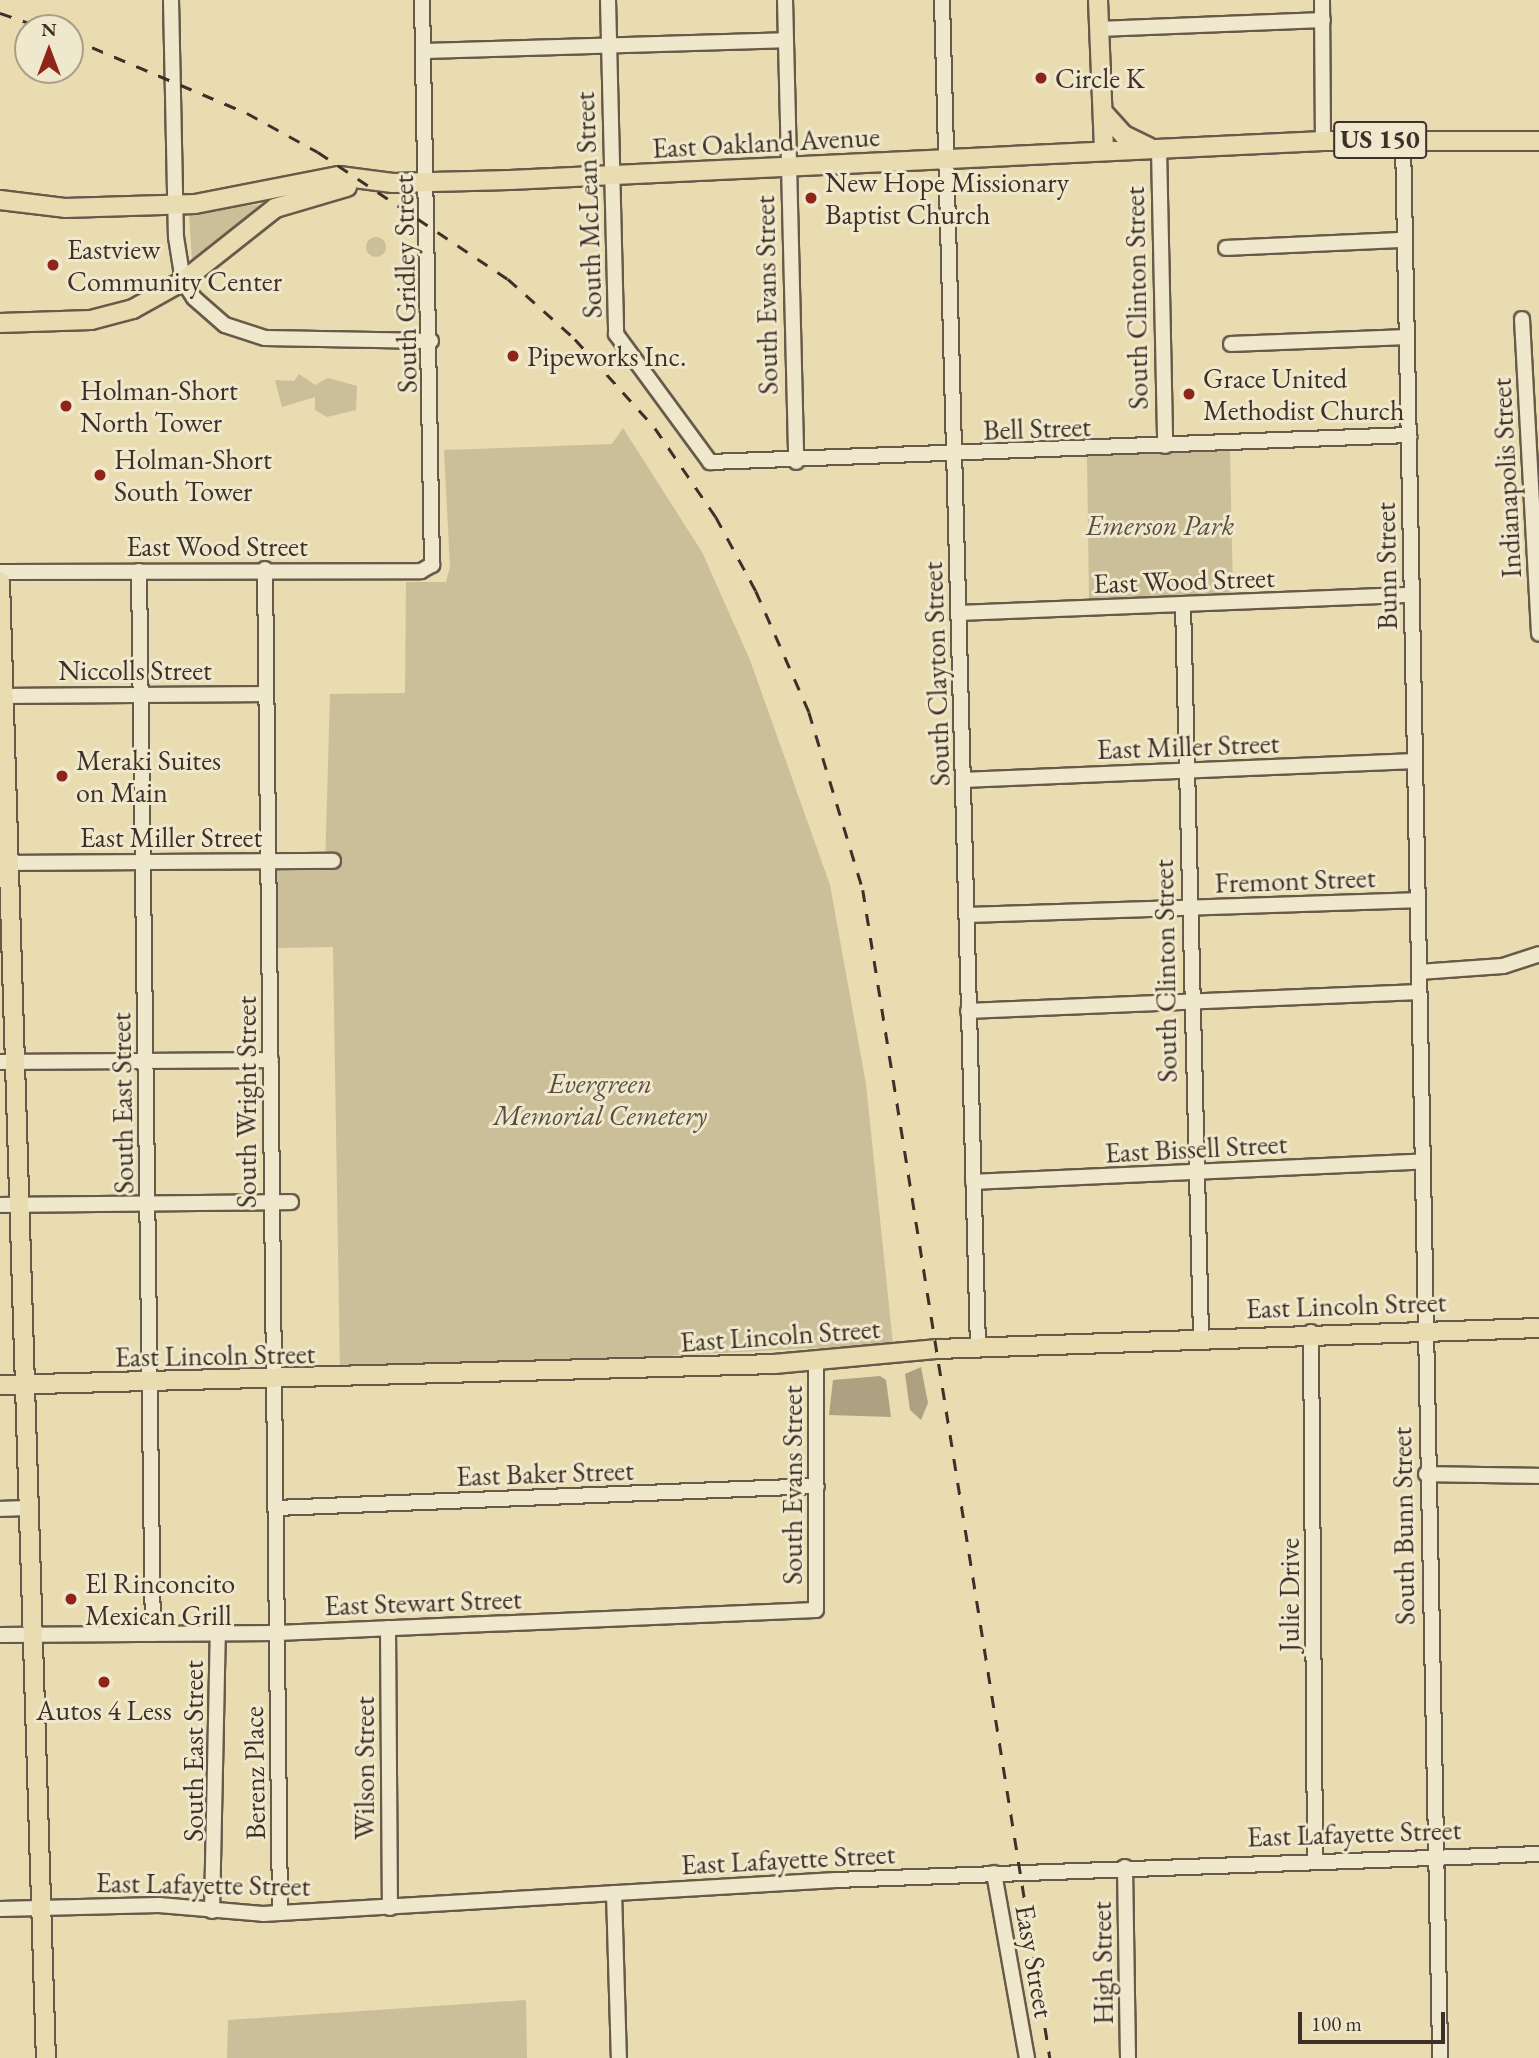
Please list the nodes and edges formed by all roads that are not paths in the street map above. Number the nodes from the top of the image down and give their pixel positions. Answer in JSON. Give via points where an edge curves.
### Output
{"nodes":[{"id":1,"x":171,"y":0,"type":"edge"},
{"id":2,"x":422,"y":0,"type":"edge"},
{"id":3,"x":608,"y":0,"type":"edge"},
{"id":4,"x":785,"y":0,"type":"edge"},
{"id":5,"x":942,"y":0,"type":"edge"},
{"id":6,"x":1098,"y":0,"type":"edge"},
{"id":7,"x":1322,"y":0,"type":"edge"},
{"id":8,"x":1322,"y":20,"type":"junction"},
{"id":9,"x":1099,"y":29,"type":"junction"},
{"id":10,"x":786,"y":40,"type":"junction"},
{"id":11,"x":608,"y":46,"type":"junction"},
{"id":12,"x":424,"y":51,"type":"junction"},
{"id":13,"x":1103,"y":112,"type":"junction"},
{"id":14,"x":1403,"y":139,"type":"junction"},
{"id":15,"x":1323,"y":141,"type":"junction"},
{"id":16,"x":1539,"y":141,"type":"edge"},
{"id":17,"x":1156,"y":148,"type":"junction"},
{"id":18,"x":1104,"y":150,"type":"junction"},
{"id":19,"x":944,"y":161,"type":"junction"},
{"id":20,"x":787,"y":167,"type":"junction"},
{"id":21,"x":610,"y":175,"type":"junction"},
{"id":22,"x":427,"y":182,"type":"junction"},
{"id":23,"x":393,"y":183,"type":"junction"},
{"id":24,"x":0,"y":201,"type":"edge"},
{"id":25,"x":175,"y":205,"type":"junction"},
{"id":26,"x":1404,"y":240,"type":"junction"},
{"id":27,"x":1226,"y":248,"type":"dead end"},
{"id":28,"x":183,"y":281,"type":"junction"},
{"id":29,"x":1522,"y":320,"type":"dead end"},
{"id":30,"x":0,"y":323,"type":"edge"},
{"id":31,"x":1407,"y":337,"type":"junction"},
{"id":32,"x":431,"y":341,"type":"junction"},
{"id":33,"x":1231,"y":344,"type":"dead end"},
{"id":34,"x":1533,"y":426,"type":"edge"},
{"id":35,"x":1409,"y":435,"type":"junction"},
{"id":36,"x":1165,"y":446,"type":"junction"},
{"id":37,"x":954,"y":456,"type":"junction"},
{"id":38,"x":710,"y":462,"type":"joint"},
{"id":39,"x":796,"y":462,"type":"junction"},
{"id":40,"x":432,"y":565,"type":"joint"},
{"id":41,"x":265,"y":569,"type":"junction"},
{"id":42,"x":139,"y":570,"type":"junction"},
{"id":43,"x":0,"y":572,"type":"edge"},
{"id":44,"x":0,"y":581,"type":"edge"},
{"id":45,"x":1411,"y":595,"type":"junction"},
{"id":46,"x":1184,"y":604,"type":"junction"},
{"id":47,"x":958,"y":613,"type":"junction"},
{"id":48,"x":1539,"y":634,"type":"edge"},
{"id":49,"x":141,"y":694,"type":"junction"},
{"id":50,"x":266,"y":694,"type":"junction"},
{"id":51,"x":4,"y":696,"type":"junction"},
{"id":52,"x":1415,"y":761,"type":"junction"},
{"id":53,"x":1187,"y":770,"type":"junction"},
{"id":54,"x":963,"y":780,"type":"junction"},
{"id":55,"x":268,"y":861,"type":"junction"},
{"id":56,"x":333,"y":861,"type":"dead end"},
{"id":57,"x":143,"y":862,"type":"junction"},
{"id":58,"x":6,"y":871,"type":"edge"},
{"id":59,"x":1416,"y":900,"type":"junction"},
{"id":60,"x":1189,"y":909,"type":"junction"},
{"id":61,"x":967,"y":915,"type":"junction"},
{"id":62,"x":1539,"y":954,"type":"edge"},
{"id":63,"x":1419,"y":972,"type":"junction"},
{"id":64,"x":1419,"y":992,"type":"junction"},
{"id":65,"x":1191,"y":1002,"type":"junction"},
{"id":66,"x":968,"y":1011,"type":"junction"},
{"id":67,"x":271,"y":1060,"type":"junction"},
{"id":68,"x":145,"y":1061,"type":"junction"},
{"id":69,"x":8,"y":1062,"type":"edge"},
{"id":70,"x":1421,"y":1162,"type":"junction"},
{"id":71,"x":1196,"y":1172,"type":"junction"},
{"id":72,"x":973,"y":1182,"type":"junction"},
{"id":73,"x":271,"y":1202,"type":"junction"},
{"id":74,"x":291,"y":1202,"type":"dead end"},
{"id":75,"x":148,"y":1203,"type":"junction"},
{"id":76,"x":18,"y":1204,"type":"junction"},
{"id":77,"x":0,"y":1205,"type":"edge"},
{"id":78,"x":1424,"y":1327,"type":"junction"},
{"id":79,"x":1539,"y":1328,"type":"edge"},
{"id":80,"x":1311,"y":1332,"type":"junction"},
{"id":81,"x":1201,"y":1337,"type":"junction"},
{"id":82,"x":978,"y":1347,"type":"junction"},
{"id":83,"x":816,"y":1361,"type":"junction"},
{"id":84,"x":273,"y":1381,"type":"junction"},
{"id":85,"x":150,"y":1382,"type":"junction"},
{"id":86,"x":23,"y":1384,"type":"junction"},
{"id":87,"x":0,"y":1385,"type":"edge"},
{"id":88,"x":1426,"y":1474,"type":"junction"},
{"id":89,"x":1539,"y":1476,"type":"edge"},
{"id":90,"x":817,"y":1486,"type":"junction"},
{"id":91,"x":27,"y":1508,"type":"junction"},
{"id":92,"x":276,"y":1508,"type":"junction"},
{"id":93,"x":0,"y":1509,"type":"edge"},
{"id":94,"x":817,"y":1610,"type":"joint"},
{"id":95,"x":388,"y":1628,"type":"junction"},
{"id":96,"x":218,"y":1633,"type":"junction"},
{"id":97,"x":277,"y":1633,"type":"junction"},
{"id":98,"x":31,"y":1634,"type":"junction"},
{"id":99,"x":153,"y":1634,"type":"junction"},
{"id":100,"x":0,"y":1635,"type":"edge"},
{"id":101,"x":1435,"y":1854,"type":"junction"},
{"id":102,"x":1539,"y":1854,"type":"edge"},
{"id":103,"x":1315,"y":1858,"type":"junction"},
{"id":104,"x":1125,"y":1867,"type":"junction"},
{"id":105,"x":995,"y":1873,"type":"junction"},
{"id":106,"x":614,"y":1893,"type":"junction"},
{"id":107,"x":40,"y":1904,"type":"junction"},
{"id":108,"x":390,"y":1908,"type":"junction"},
{"id":109,"x":0,"y":1909,"type":"edge"},
{"id":110,"x":212,"y":1911,"type":"junction"},
{"id":111,"x":280,"y":1913,"type":"junction"},
{"id":112,"x":46,"y":2058,"type":"edge"},
{"id":113,"x":619,"y":2058,"type":"edge"},
{"id":114,"x":1027,"y":2058,"type":"edge"},
{"id":115,"x":1128,"y":2058,"type":"edge"},
{"id":116,"x":1440,"y":2058,"type":"edge"}],
"edges":[{"from":1,"to":25,"type":"street"},
{"from":2,"to":12,"type":"street","name":"South Gridley Street"},
{"from":3,"to":11,"type":"street","name":"South McLean Street"},
{"from":4,"to":10,"type":"street","name":"South Evans Street"},
{"from":5,"to":19,"type":"street","name":"South Clayton Street"},
{"from":6,"to":9,"type":"main road","name":"South Clinton Street"},
{"from":7,"to":8,"type":"street"},
{"from":8,"to":9,"type":"street"},
{"from":8,"to":15,"type":"street"},
{"from":9,"to":13,"type":"main road","name":"South Clinton Street"},
{"from":10,"to":11,"type":"street"},
{"from":10,"to":20,"type":"street","name":"South Evans Street"},
{"from":11,"to":12,"type":"street"},
{"from":11,"to":21,"type":"street","name":"South McLean Street"},
{"from":12,"to":22,"type":"street","name":"South Gridley Street"},
{"from":13,"to":17,"type":"main road","via":[[1124,135]]},
{"from":13,"to":18,"type":"main road","name":"South Clinton Street"},
{"from":14,"to":15,"type":"main road","name":"East Oakland Avenue","number":"US 150"},
{"from":14,"to":16,"type":"main road","name":"East Oakland Avenue","number":"US 150"},
{"from":14,"to":26,"type":"street","name":"Bunn Street"},
{"from":15,"to":17,"type":"main road","name":"East Oakland Avenue","number":"US 150"},
{"from":17,"to":18,"type":"main road","name":"East Oakland Avenue","number":"US 150"},
{"from":17,"to":36,"type":"street","name":"South Clinton Street"},
{"from":18,"to":19,"type":"main road","name":"East Oakland Avenue"},
{"from":19,"to":20,"type":"main road","name":"East Oakland Avenue"},
{"from":19,"to":37,"type":"street","name":"South Clayton Street"},
{"from":20,"to":21,"type":"main road","name":"East Oakland Avenue"},
{"from":20,"to":39,"type":"street","name":"South Evans Street"},
{"from":21,"to":22,"type":"main road","name":"East Oakland Avenue"},
{"from":21,"to":38,"type":"street","name":"South McLean Street","via":[[616,334]]},
{"from":22,"to":23,"type":"main road","name":"East Oakland Avenue"},
{"from":22,"to":32,"type":"street","name":"South Gridley Street"},
{"from":23,"to":25,"type":"main road","name":"East Oakland Avenue","via":[[319,177],[246,197]]},
{"from":23,"to":28,"type":"main road","via":[[330,188],[282,205]]},
{"from":24,"to":25,"type":"main road","name":"East Oakland Avenue","via":[[65,208]]},
{"from":25,"to":28,"type":"street"},
{"from":26,"to":27,"type":"street"},
{"from":26,"to":31,"type":"street","name":"Bunn Street"},
{"from":28,"to":30,"type":"main road","via":[[104,317]]},
{"from":28,"to":32,"type":"street","via":[[217,319],[255,336]]},
{"from":29,"to":34,"type":"street","name":"Indianapolis Street"},
{"from":31,"to":33,"type":"street"},
{"from":31,"to":35,"type":"street","name":"Bunn Street"},
{"from":32,"to":40,"type":"street","name":"South Gridley Street"},
{"from":34,"to":48,"type":"street","name":"Indianapolis Street"},
{"from":35,"to":36,"type":"street","name":"Bell Street"},
{"from":35,"to":45,"type":"street","name":"Bunn Street"},
{"from":36,"to":37,"type":"street","name":"Bell Street"},
{"from":37,"to":39,"type":"street","name":"Bell Street"},
{"from":37,"to":47,"type":"street","name":"South Clayton Street"},
{"from":38,"to":39,"type":"street","name":"Bell Street"},
{"from":40,"to":41,"type":"street","name":"East Wood Street","via":[[421,571]]},
{"from":41,"to":42,"type":"street","name":"East Wood Street"},
{"from":41,"to":50,"type":"street","name":"South Wright Street"},
{"from":42,"to":43,"type":"street","name":"East Wood Street"},
{"from":42,"to":49,"type":"street","name":"South East Street"},
{"from":44,"to":51,"type":"main road"},
{"from":45,"to":46,"type":"street","name":"East Wood Street"},
{"from":45,"to":52,"type":"street","name":"Bunn Street"},
{"from":46,"to":47,"type":"street","name":"East Wood Street"},
{"from":46,"to":53,"type":"street","name":"South Clinton Street"},
{"from":47,"to":54,"type":"street","name":"South Clayton Street"},
{"from":49,"to":50,"type":"street","name":"Niccolls Street"},
{"from":49,"to":51,"type":"street","name":"Niccolls Street"},
{"from":49,"to":57,"type":"street","name":"South East Street"},
{"from":50,"to":55,"type":"street","name":"South Wright Street"},
{"from":51,"to":58,"type":"main road"},
{"from":52,"to":53,"type":"street","name":"East Miller Street"},
{"from":52,"to":59,"type":"street","name":"Bunn Street"},
{"from":53,"to":54,"type":"street","name":"East Miller Street"},
{"from":53,"to":60,"type":"street","name":"South Clinton Street"},
{"from":54,"to":61,"type":"street","name":"South Clayton Street"},
{"from":55,"to":56,"type":"street","name":"East Miller Street"},
{"from":55,"to":57,"type":"street","name":"East Miller Street"},
{"from":55,"to":67,"type":"street","name":"South Wright Street"},
{"from":57,"to":58,"type":"street","name":"East Miller Street"},
{"from":57,"to":68,"type":"street","name":"South East Street"},
{"from":58,"to":69,"type":"main road"},
{"from":59,"to":60,"type":"street","name":"Fremont Street"},
{"from":59,"to":63,"type":"street","name":"Bunn Street"},
{"from":60,"to":61,"type":"street","name":"Fremont Street"},
{"from":60,"to":65,"type":"street","name":"South Clinton Street"},
{"from":61,"to":66,"type":"street","name":"South Clayton Street"},
{"from":62,"to":63,"type":"street","via":[[1503,966]]},
{"from":63,"to":64,"type":"street","name":"Bunn Street"},
{"from":64,"to":65,"type":"street"},
{"from":64,"to":70,"type":"street","name":"South Bunn Street"},
{"from":65,"to":66,"type":"street"},
{"from":65,"to":71,"type":"street","name":"South Clinton Street"},
{"from":66,"to":72,"type":"street","name":"South Clayton Street"},
{"from":67,"to":68,"type":"street"},
{"from":67,"to":73,"type":"street","name":"South Wright Street"},
{"from":68,"to":69,"type":"street"},
{"from":68,"to":75,"type":"street","name":"South East Street"},
{"from":69,"to":76,"type":"main road"},
{"from":70,"to":71,"type":"street","name":"East Bissell Street"},
{"from":70,"to":78,"type":"street","name":"South Bunn Street"},
{"from":71,"to":72,"type":"street","name":"East Bissell Street"},
{"from":71,"to":81,"type":"street","name":"South Clinton Street"},
{"from":72,"to":82,"type":"street","name":"South Clayton Street"},
{"from":73,"to":74,"type":"street"},
{"from":73,"to":75,"type":"street"},
{"from":73,"to":84,"type":"street","name":"South Wright Street"},
{"from":75,"to":76,"type":"street"},
{"from":75,"to":85,"type":"street","name":"South East Street"},
{"from":76,"to":77,"type":"street"},
{"from":76,"to":86,"type":"main road"},
{"from":78,"to":79,"type":"main road","name":"East Lincoln Street"},
{"from":78,"to":80,"type":"main road","name":"East Lincoln Street"},
{"from":78,"to":88,"type":"street","name":"South Bunn Street"},
{"from":80,"to":81,"type":"main road","name":"East Lincoln Street"},
{"from":80,"to":103,"type":"street","name":"Julie Drive"},
{"from":81,"to":82,"type":"main road","name":"East Lincoln Street"},
{"from":82,"to":83,"type":"main road","name":"East Lincoln Street"},
{"from":83,"to":84,"type":"main road","name":"East Lincoln Street"},
{"from":83,"to":90,"type":"street","name":"South Evans Street"},
{"from":84,"to":85,"type":"main road","name":"East Lincoln Street"},
{"from":84,"to":92,"type":"street","name":"South Wright Street"},
{"from":85,"to":86,"type":"main road","name":"East Lincoln Street"},
{"from":85,"to":99,"type":"street","name":"South East Street"},
{"from":86,"to":87,"type":"main road","name":"East Lincoln Street"},
{"from":86,"to":91,"type":"main road"},
{"from":88,"to":89,"type":"street"},
{"from":88,"to":101,"type":"street","name":"South Bunn Street"},
{"from":90,"to":92,"type":"street","name":"East Baker Street"},
{"from":90,"to":94,"type":"street","name":"South Evans Street"},
{"from":91,"to":93,"type":"street"},
{"from":91,"to":98,"type":"main road"},
{"from":92,"to":97,"type":"street","name":"South Wright Street"},
{"from":94,"to":95,"type":"street","name":"East Stewart Street"},
{"from":95,"to":97,"type":"street","name":"East Stewart Street"},
{"from":95,"to":108,"type":"street","name":"Wilson Street"},
{"from":96,"to":97,"type":"street","name":"East Stewart Street"},
{"from":96,"to":99,"type":"street","name":"East Stewart Street"},
{"from":96,"to":110,"type":"street","name":"South East Street"},
{"from":97,"to":111,"type":"street","name":"Berenz Place"},
{"from":98,"to":99,"type":"street","name":"East Stewart Street"},
{"from":98,"to":100,"type":"street","name":"East Stewart Street"},
{"from":98,"to":107,"type":"main road"},
{"from":101,"to":102,"type":"street","name":"East Lafayette Street"},
{"from":101,"to":103,"type":"street","name":"East Lafayette Street"},
{"from":101,"to":116,"type":"street","name":"South Bunn Street"},
{"from":103,"to":104,"type":"street","name":"East Lafayette Street"},
{"from":104,"to":105,"type":"street","name":"East Lafayette Street"},
{"from":104,"to":115,"type":"street","name":"High Street"},
{"from":105,"to":106,"type":"street","name":"East Lafayette Street"},
{"from":105,"to":114,"type":"street","name":"Easy Street"},
{"from":106,"to":108,"type":"street","name":"East Lafayette Street"},
{"from":106,"to":113,"type":"street"},
{"from":107,"to":109,"type":"street","name":"East Lafayette Street"},
{"from":107,"to":110,"type":"street","name":"East Lafayette Street"},
{"from":107,"to":112,"type":"main road"},
{"from":108,"to":111,"type":"street","name":"East Lafayette Street"},
{"from":110,"to":111,"type":"street","name":"East Lafayette Street"}]}
